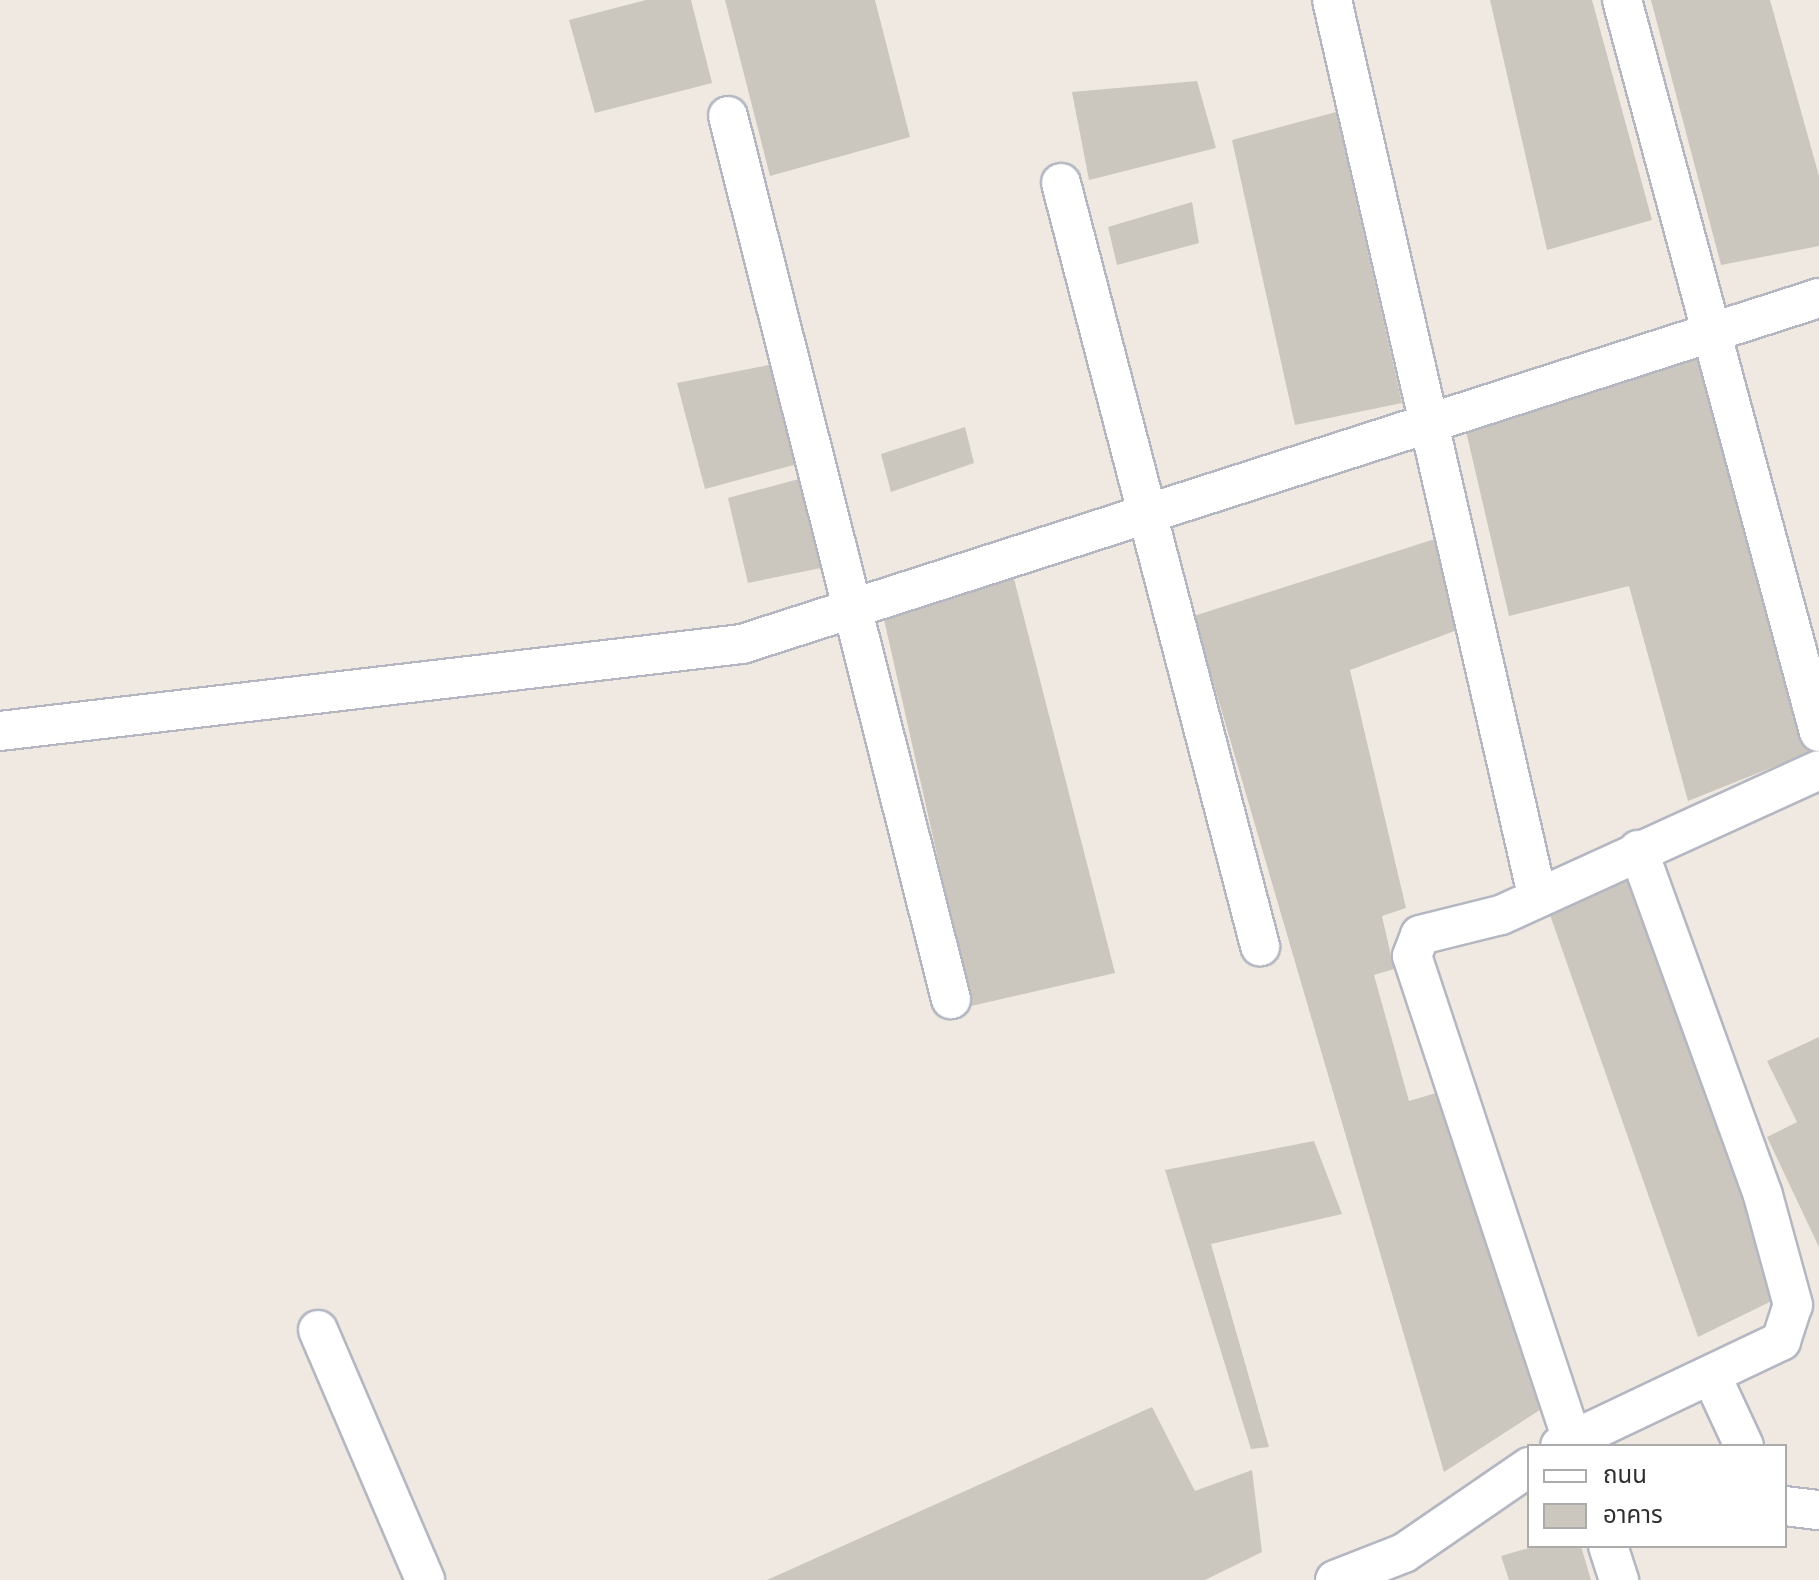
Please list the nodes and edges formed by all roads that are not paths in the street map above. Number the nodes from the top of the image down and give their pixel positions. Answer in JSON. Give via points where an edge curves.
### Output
{"nodes":[{"id":1,"x":1332,"y":0,"type":"edge"},
{"id":2,"x":1622,"y":0,"type":"edge"},
{"id":3,"x":728,"y":116,"type":"dead end"},
{"id":4,"x":1061,"y":183,"type":"dead end"},
{"id":5,"x":1819,"y":298,"type":"edge"},
{"id":6,"x":1712,"y":334,"type":"junction"},
{"id":7,"x":1431,"y":423,"type":"junction"},
{"id":8,"x":1146,"y":513,"type":"junction"},
{"id":9,"x":854,"y":610,"type":"junction"},
{"id":10,"x":0,"y":731,"type":"edge"},
{"id":11,"x":1819,"y":732,"type":"edge"},
{"id":12,"x":1819,"y":770,"type":"edge"},
{"id":13,"x":1638,"y":850,"type":"junction"},
{"id":14,"x":1537,"y":895,"type":"junction"},
{"id":15,"x":1260,"y":946,"type":"dead end"},
{"id":16,"x":951,"y":999,"type":"dead end"},
{"id":17,"x":318,"y":1330,"type":"dead end"},
{"id":18,"x":1712,"y":1377,"type":"junction"},
{"id":19,"x":1569,"y":1443,"type":"edge"},
{"id":20,"x":1743,"y":1444,"type":"edge"},
{"id":21,"x":1527,"y":1468,"type":"edge"},
{"id":22,"x":1787,"y":1506,"type":"edge"},
{"id":23,"x":1819,"y":1510,"type":"edge"},
{"id":24,"x":1609,"y":1548,"type":"edge"},
{"id":25,"x":425,"y":1580,"type":"edge"},
{"id":26,"x":1335,"y":1580,"type":"edge"},
{"id":27,"x":1619,"y":1580,"type":"edge"}],
"edges":[{"from":1,"to":7,"type":"street"},
{"from":2,"to":6,"type":"street"},
{"from":3,"to":9,"type":"street"},
{"from":4,"to":8,"type":"street"},
{"from":5,"to":6,"type":"street"},
{"from":6,"to":7,"type":"street"},
{"from":6,"to":11,"type":"street"},
{"from":7,"to":8,"type":"street"},
{"from":7,"to":14,"type":"street"},
{"from":8,"to":9,"type":"street"},
{"from":8,"to":15,"type":"street"},
{"from":9,"to":10,"type":"street","via":[[742,644]]},
{"from":9,"to":16,"type":"street"},
{"from":12,"to":13,"type":"street"},
{"from":13,"to":14,"type":"street"},
{"from":13,"to":18,"type":"street","via":[[1790,1279],[1793,1305],[1781,1341]]},
{"from":14,"to":19,"type":"street","via":[[1501,915],[1420,935],[1412,956]]},
{"from":17,"to":25,"type":"street"},
{"from":18,"to":19,"type":"street"},
{"from":18,"to":20,"type":"street"},
{"from":21,"to":26,"type":"street","via":[[1404,1553]]},
{"from":22,"to":23,"type":"street"},
{"from":24,"to":27,"type":"street"}]}
